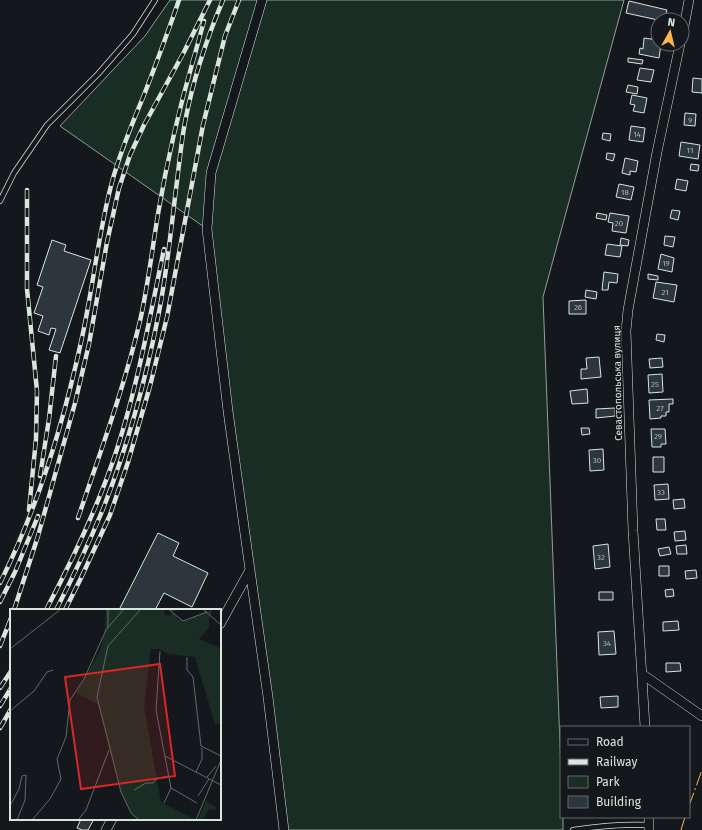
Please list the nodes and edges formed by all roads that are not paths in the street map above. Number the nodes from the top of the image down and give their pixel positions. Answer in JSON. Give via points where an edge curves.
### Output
{"nodes":[{"id":1,"x":155,"y":0,"type":"edge"},
{"id":2,"x":262,"y":0,"type":"edge"},
{"id":3,"x":689,"y":0,"type":"edge"},
{"id":4,"x":687,"y":12,"type":"edge"},
{"id":5,"x":678,"y":52,"type":"edge"},
{"id":6,"x":0,"y":201,"type":"edge"},
{"id":7,"x":250,"y":570,"type":"junction"},
{"id":8,"x":221,"y":622,"type":"edge"},
{"id":9,"x":642,"y":674,"type":"junction"},
{"id":10,"x":702,"y":716,"type":"edge"},
{"id":11,"x":645,"y":726,"type":"edge"},
{"id":12,"x":111,"y":820,"type":"edge"},
{"id":13,"x":649,"y":824,"type":"edge"},
{"id":14,"x":106,"y":830,"type":"edge"},
{"id":15,"x":284,"y":830,"type":"edge"},
{"id":16,"x":573,"y":830,"type":"edge"}],
"edges":[{"from":1,"to":6,"type":"lane","via":[[133,34],[98,74],[47,125],[14,172]]},
{"from":2,"to":7,"type":"street","via":[[211,173],[207,229]]},
{"from":3,"to":4,"type":"street"},
{"from":5,"to":9,"type":"street","name":"Севастопольська вулиця","via":[[657,152],[626,331],[633,531]]},
{"from":7,"to":8,"type":"street"},
{"from":7,"to":15,"type":"street"},
{"from":9,"to":10,"type":"street"},
{"from":9,"to":11,"type":"street","name":"Севастопольська вулиця"},
{"from":12,"to":14,"type":"street"},
{"from":13,"to":16,"type":"lane","via":[[622,824]]}]}
